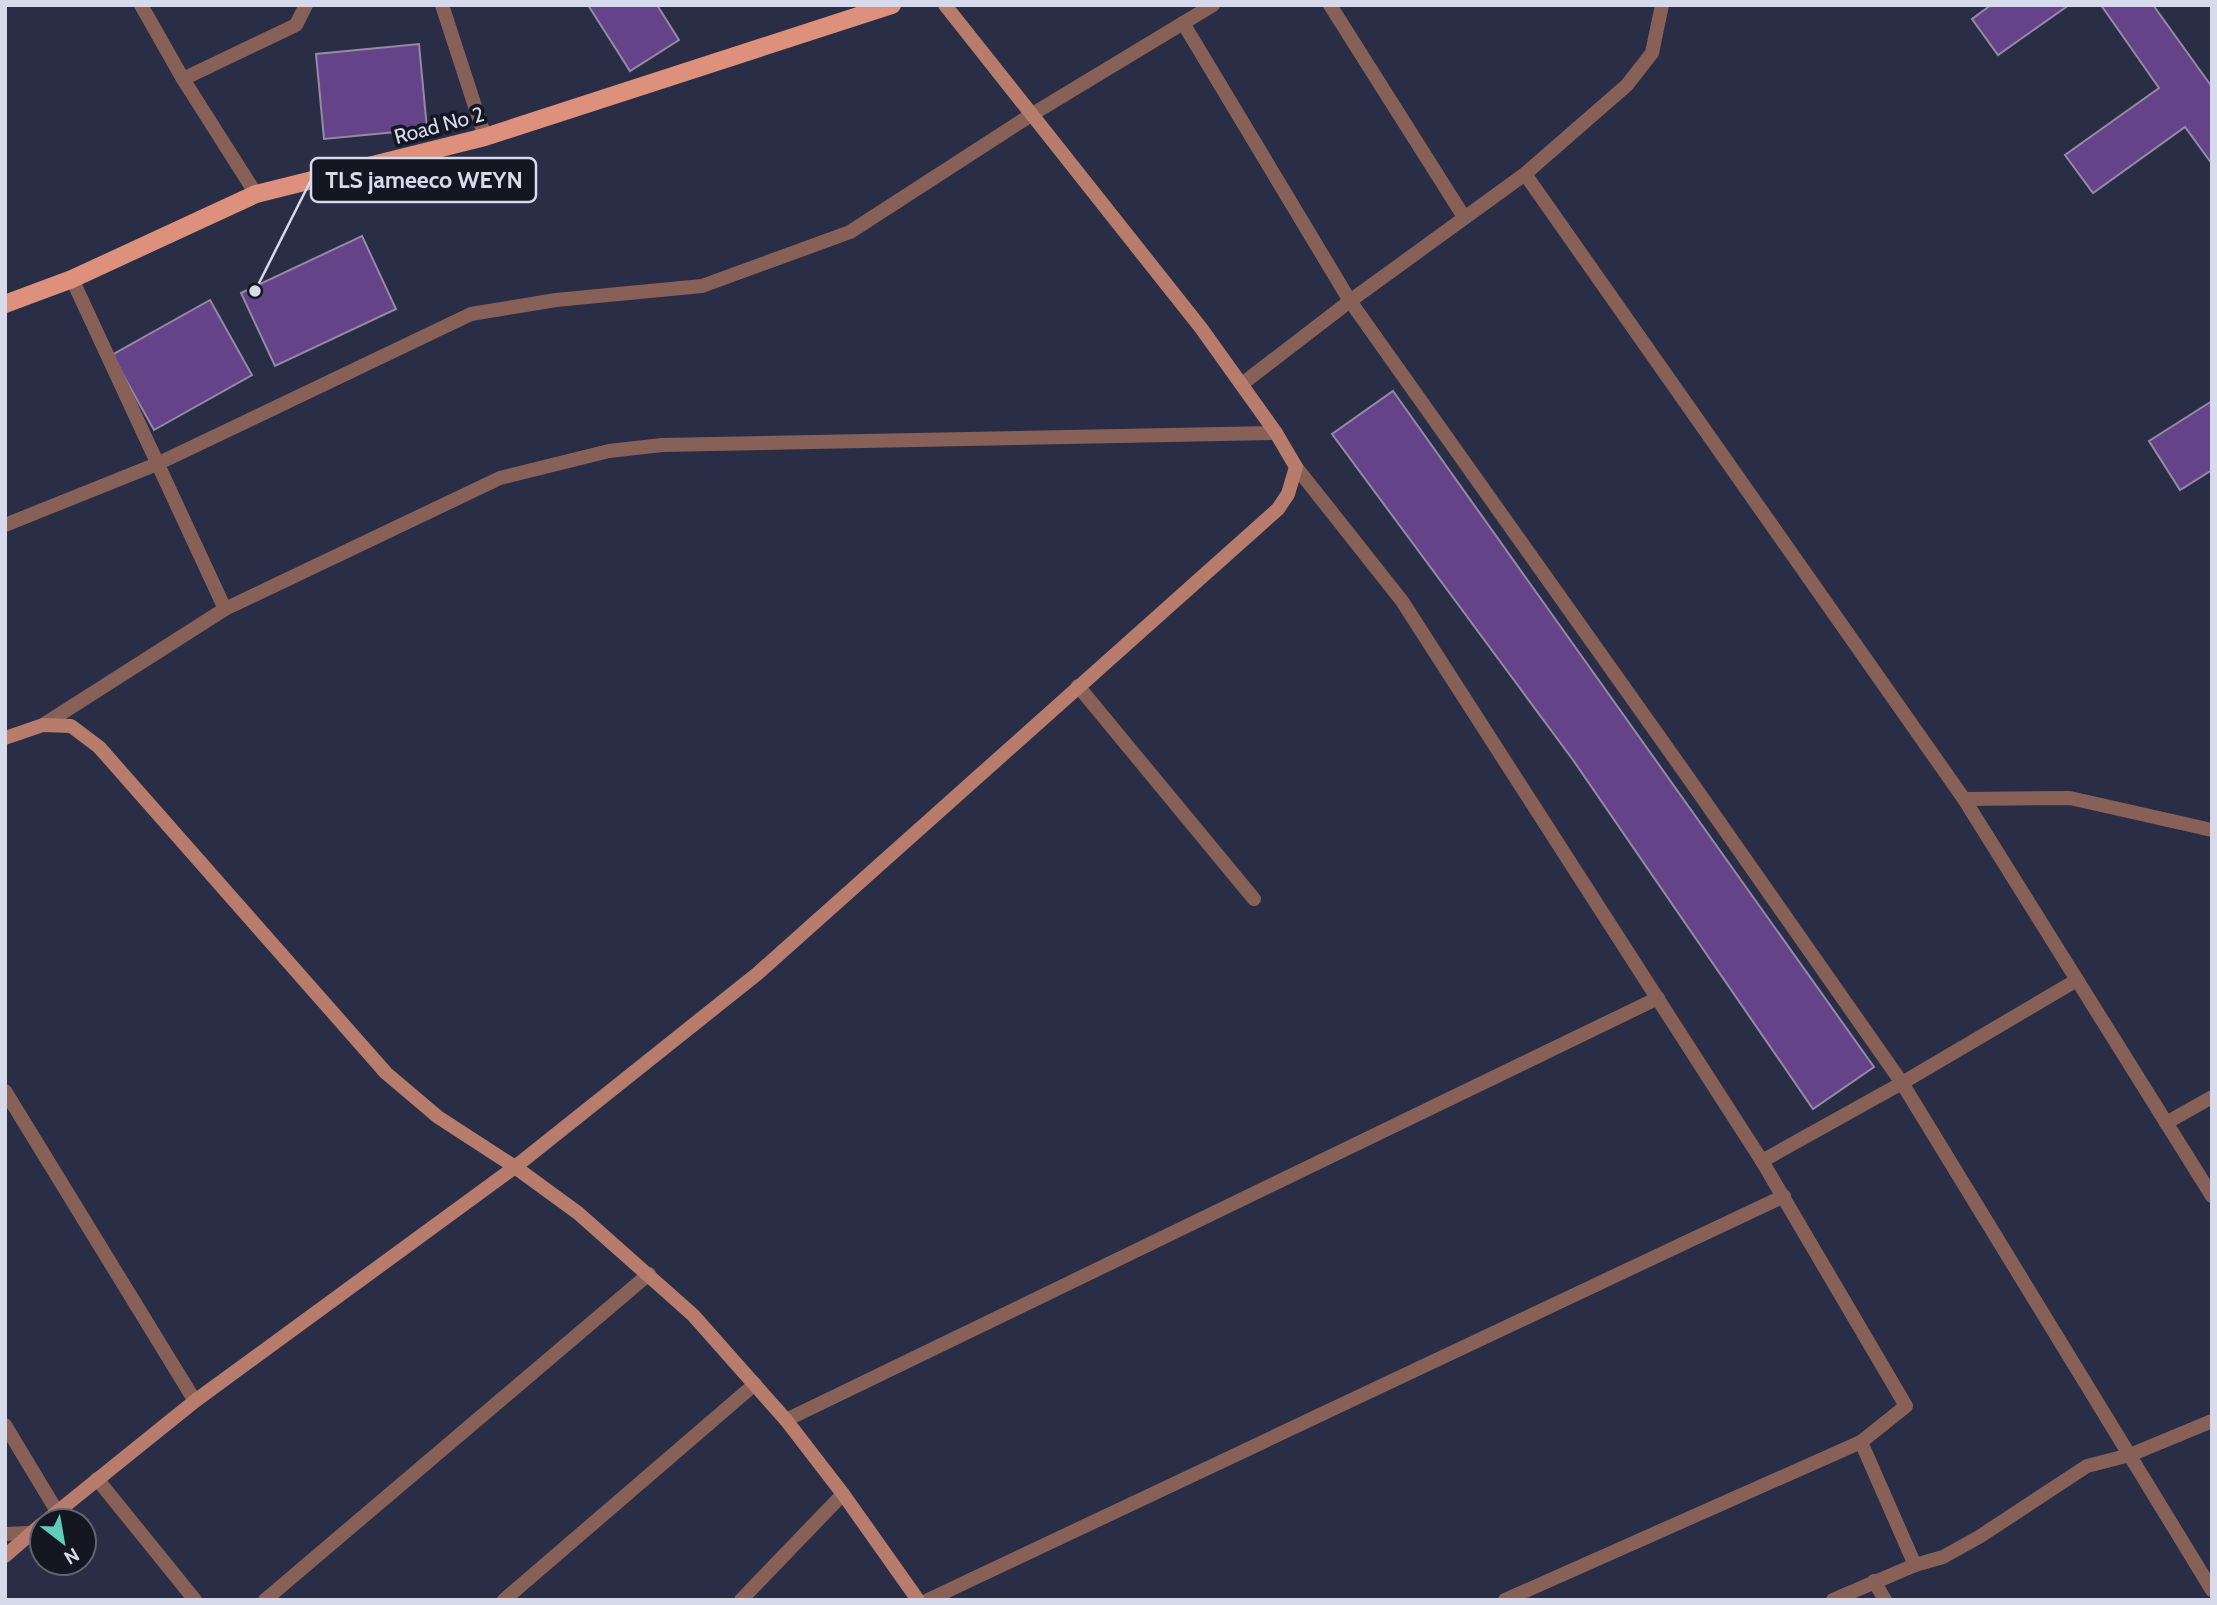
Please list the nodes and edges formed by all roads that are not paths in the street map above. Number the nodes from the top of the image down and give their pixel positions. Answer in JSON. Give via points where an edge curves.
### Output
{"nodes":[{"id":1,"x":141,"y":5,"type":"edge"},
{"id":2,"x":306,"y":5,"type":"edge"},
{"id":3,"x":442,"y":5,"type":"edge"},
{"id":4,"x":892,"y":5,"type":"edge"},
{"id":5,"x":945,"y":5,"type":"edge"},
{"id":6,"x":1213,"y":5,"type":"edge"},
{"id":7,"x":1330,"y":5,"type":"edge"},
{"id":8,"x":1662,"y":5,"type":"edge"},
{"id":9,"x":1183,"y":23,"type":"junction"},
{"id":10,"x":183,"y":79,"type":"junction"},
{"id":11,"x":1031,"y":115,"type":"junction"},
{"id":12,"x":485,"y":137,"type":"junction"},
{"id":13,"x":1525,"y":174,"type":"junction"},
{"id":14,"x":256,"y":194,"type":"junction"},
{"id":15,"x":1464,"y":217,"type":"junction"},
{"id":16,"x":72,"y":279,"type":"junction"},
{"id":17,"x":1350,"y":301,"type":"junction"},
{"id":18,"x":5,"y":304,"type":"edge"},
{"id":19,"x":1242,"y":384,"type":"junction"},
{"id":20,"x":1276,"y":433,"type":"junction"},
{"id":21,"x":157,"y":464,"type":"junction"},
{"id":22,"x":1296,"y":467,"type":"junction"},
{"id":23,"x":5,"y":525,"type":"edge"},
{"id":24,"x":225,"y":609,"type":"junction"},
{"id":25,"x":1078,"y":686,"type":"junction"},
{"id":26,"x":43,"y":725,"type":"junction"},
{"id":27,"x":5,"y":738,"type":"edge"},
{"id":28,"x":1964,"y":799,"type":"junction"},
{"id":29,"x":2212,"y":830,"type":"edge"},
{"id":30,"x":1254,"y":899,"type":"dead end"},
{"id":31,"x":2077,"y":980,"type":"junction"},
{"id":32,"x":1658,"y":998,"type":"junction"},
{"id":33,"x":1902,"y":1083,"type":"junction"},
{"id":34,"x":5,"y":1091,"type":"edge"},
{"id":35,"x":2212,"y":1097,"type":"edge"},
{"id":36,"x":2166,"y":1123,"type":"junction"},
{"id":37,"x":1762,"y":1161,"type":"junction"},
{"id":38,"x":515,"y":1167,"type":"junction"},
{"id":39,"x":1784,"y":1196,"type":"junction"},
{"id":40,"x":2212,"y":1196,"type":"edge"},
{"id":41,"x":649,"y":1274,"type":"junction"},
{"id":42,"x":755,"y":1384,"type":"junction"},
{"id":43,"x":195,"y":1401,"type":"junction"},
{"id":44,"x":786,"y":1420,"type":"junction"},
{"id":45,"x":2212,"y":1421,"type":"edge"},
{"id":46,"x":5,"y":1425,"type":"edge"},
{"id":47,"x":1861,"y":1441,"type":"junction"},
{"id":48,"x":2130,"y":1455,"type":"junction"},
{"id":49,"x":97,"y":1479,"type":"junction"},
{"id":50,"x":844,"y":1494,"type":"junction"},
{"id":51,"x":43,"y":1507,"type":"edge"},
{"id":52,"x":63,"y":1507,"type":"edge"},
{"id":53,"x":28,"y":1533,"type":"edge"},
{"id":54,"x":5,"y":1534,"type":"edge"},
{"id":55,"x":28,"y":1534,"type":"edge"},
{"id":56,"x":5,"y":1556,"type":"edge"},
{"id":57,"x":1914,"y":1565,"type":"junction"},
{"id":58,"x":1874,"y":1581,"type":"junction"},
{"id":59,"x":2212,"y":1591,"type":"edge"},
{"id":60,"x":195,"y":1600,"type":"edge"},
{"id":61,"x":265,"y":1600,"type":"edge"},
{"id":62,"x":504,"y":1600,"type":"edge"},
{"id":63,"x":741,"y":1600,"type":"edge"},
{"id":64,"x":918,"y":1600,"type":"edge"},
{"id":65,"x":928,"y":1600,"type":"edge"},
{"id":66,"x":1505,"y":1600,"type":"edge"},
{"id":67,"x":1833,"y":1600,"type":"edge"},
{"id":68,"x":1885,"y":1600,"type":"edge"}],
"edges":[{"from":1,"to":10,"type":"street"},
{"from":2,"to":10,"type":"street","via":[[296,25]]},
{"from":3,"to":12,"type":"street"},
{"from":4,"to":12,"type":"main road","name":"Road No 2"},
{"from":5,"to":11,"type":"street"},
{"from":6,"to":9,"type":"street"},
{"from":7,"to":15,"type":"street"},
{"from":8,"to":13,"type":"street","via":[[1652,53],[1628,85]]},
{"from":9,"to":11,"type":"street"},
{"from":9,"to":17,"type":"street"},
{"from":10,"to":14,"type":"street"},
{"from":11,"to":19,"type":"street"},
{"from":11,"to":21,"type":"street","via":[[850,232],[702,286],[556,300],[471,314]]},
{"from":12,"to":14,"type":"main road","name":"Road No 2"},
{"from":13,"to":15,"type":"street"},
{"from":13,"to":28,"type":"street"},
{"from":14,"to":16,"type":"main road","name":"Road No 2"},
{"from":15,"to":17,"type":"street"},
{"from":16,"to":18,"type":"main road","name":"Road No 2"},
{"from":16,"to":21,"type":"street"},
{"from":17,"to":19,"type":"street"},
{"from":17,"to":33,"type":"street"},
{"from":19,"to":20,"type":"street"},
{"from":20,"to":22,"type":"street"},
{"from":20,"to":24,"type":"street","via":[[662,445],[609,451],[500,478]]},
{"from":21,"to":23,"type":"street"},
{"from":21,"to":24,"type":"street"},
{"from":22,"to":25,"type":"street","via":[[1278,509]]},
{"from":22,"to":32,"type":"street","via":[[1402,601]]},
{"from":24,"to":26,"type":"street"},
{"from":25,"to":30,"type":"street"},
{"from":25,"to":38,"type":"street","via":[[757,974]]},
{"from":26,"to":27,"type":"street"},
{"from":26,"to":38,"type":"street","via":[[71,726],[99,747],[386,1073],[438,1117]]},
{"from":28,"to":29,"type":"street","via":[[2070,798]]},
{"from":28,"to":31,"type":"street"},
{"from":31,"to":33,"type":"street"},
{"from":31,"to":36,"type":"street"},
{"from":32,"to":37,"type":"street"},
{"from":32,"to":44,"type":"street"},
{"from":33,"to":37,"type":"street"},
{"from":33,"to":48,"type":"street"},
{"from":34,"to":43,"type":"street"},
{"from":35,"to":36,"type":"street"},
{"from":36,"to":40,"type":"street"},
{"from":37,"to":39,"type":"street"},
{"from":38,"to":41,"type":"street"},
{"from":38,"to":43,"type":"street"},
{"from":39,"to":47,"type":"street","via":[[1906,1406]]},
{"from":39,"to":65,"type":"street"},
{"from":41,"to":42,"type":"street"},
{"from":41,"to":61,"type":"street"},
{"from":42,"to":44,"type":"street"},
{"from":42,"to":62,"type":"street"},
{"from":43,"to":49,"type":"street"},
{"from":44,"to":50,"type":"street"},
{"from":45,"to":48,"type":"street"},
{"from":46,"to":51,"type":"street"},
{"from":47,"to":57,"type":"street"},
{"from":47,"to":66,"type":"street"},
{"from":48,"to":57,"type":"street","via":[[2087,1466],[1979,1537],[1943,1557]]},
{"from":48,"to":59,"type":"street"},
{"from":49,"to":52,"type":"street"},
{"from":49,"to":60,"type":"street"},
{"from":50,"to":63,"type":"street"},
{"from":50,"to":64,"type":"street"},
{"from":53,"to":54,"type":"street"},
{"from":55,"to":56,"type":"street"},
{"from":57,"to":58,"type":"street"},
{"from":58,"to":67,"type":"street"},
{"from":58,"to":68,"type":"street"}]}
